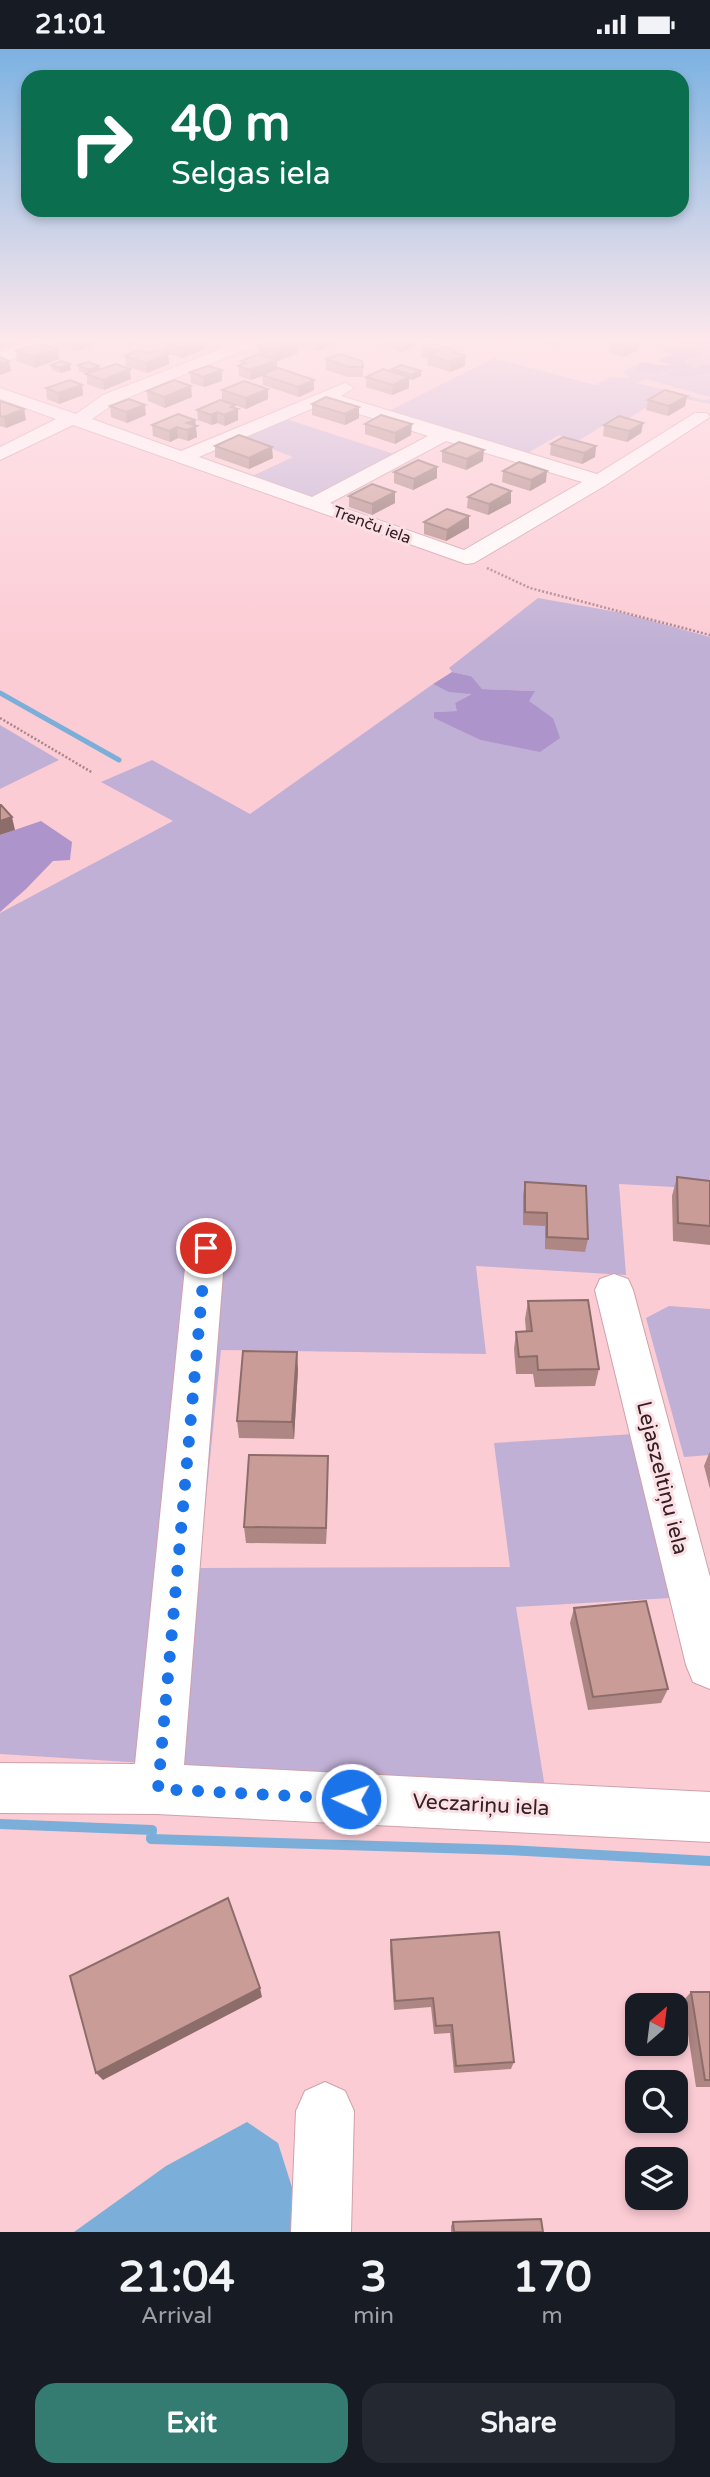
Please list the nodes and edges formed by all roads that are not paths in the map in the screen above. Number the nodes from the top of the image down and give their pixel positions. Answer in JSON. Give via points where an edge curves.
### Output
{"nodes":[{"id":1,"x":28,"y":441,"type":"edge"},
{"id":2,"x":137,"y":441,"type":"edge"},
{"id":3,"x":221,"y":441,"type":"edge"},
{"id":4,"x":433,"y":441,"type":"edge"},
{"id":5,"x":464,"y":441,"type":"edge"},
{"id":6,"x":663,"y":441,"type":"edge"},
{"id":7,"x":0,"y":454,"type":"edge"},
{"id":8,"x":183,"y":457,"type":"junction"},
{"id":9,"x":598,"y":481,"type":"junction"},
{"id":10,"x":313,"y":504,"type":"junction"},
{"id":11,"x":206,"y":1248,"type":"dead end"},
{"id":12,"x":614,"y":1290,"type":"dead end"},
{"id":13,"x":710,"y":1665,"type":"edge"},
{"id":14,"x":0,"y":1788,"type":"edge"},
{"id":15,"x":158,"y":1789,"type":"junction"},
{"id":16,"x":710,"y":1817,"type":"edge"},
{"id":17,"x":325,"y":2111,"type":"dead end"},
{"id":18,"x":321,"y":2232,"type":"edge"}],
"edges":[{"from":1,"to":7,"type":"street"},
{"from":2,"to":8,"type":"street","name":"Trenču iela"},
{"from":3,"to":8,"type":"street"},
{"from":4,"to":10,"type":"street"},
{"from":5,"to":9,"type":"street"},
{"from":6,"to":9,"type":"street"},
{"from":8,"to":10,"type":"street","name":"Trenču iela"},
{"from":9,"to":10,"type":"street","name":"Trenču iela","via":[[466,558]]},
{"from":11,"to":15,"type":"street"},
{"from":12,"to":13,"type":"street","name":"Lejaszeltiņu iela"},
{"from":14,"to":15,"type":"street","name":"Veczariņu iela"},
{"from":15,"to":16,"type":"street","name":"Veczariņu iela"},
{"from":17,"to":18,"type":"street"}]}
